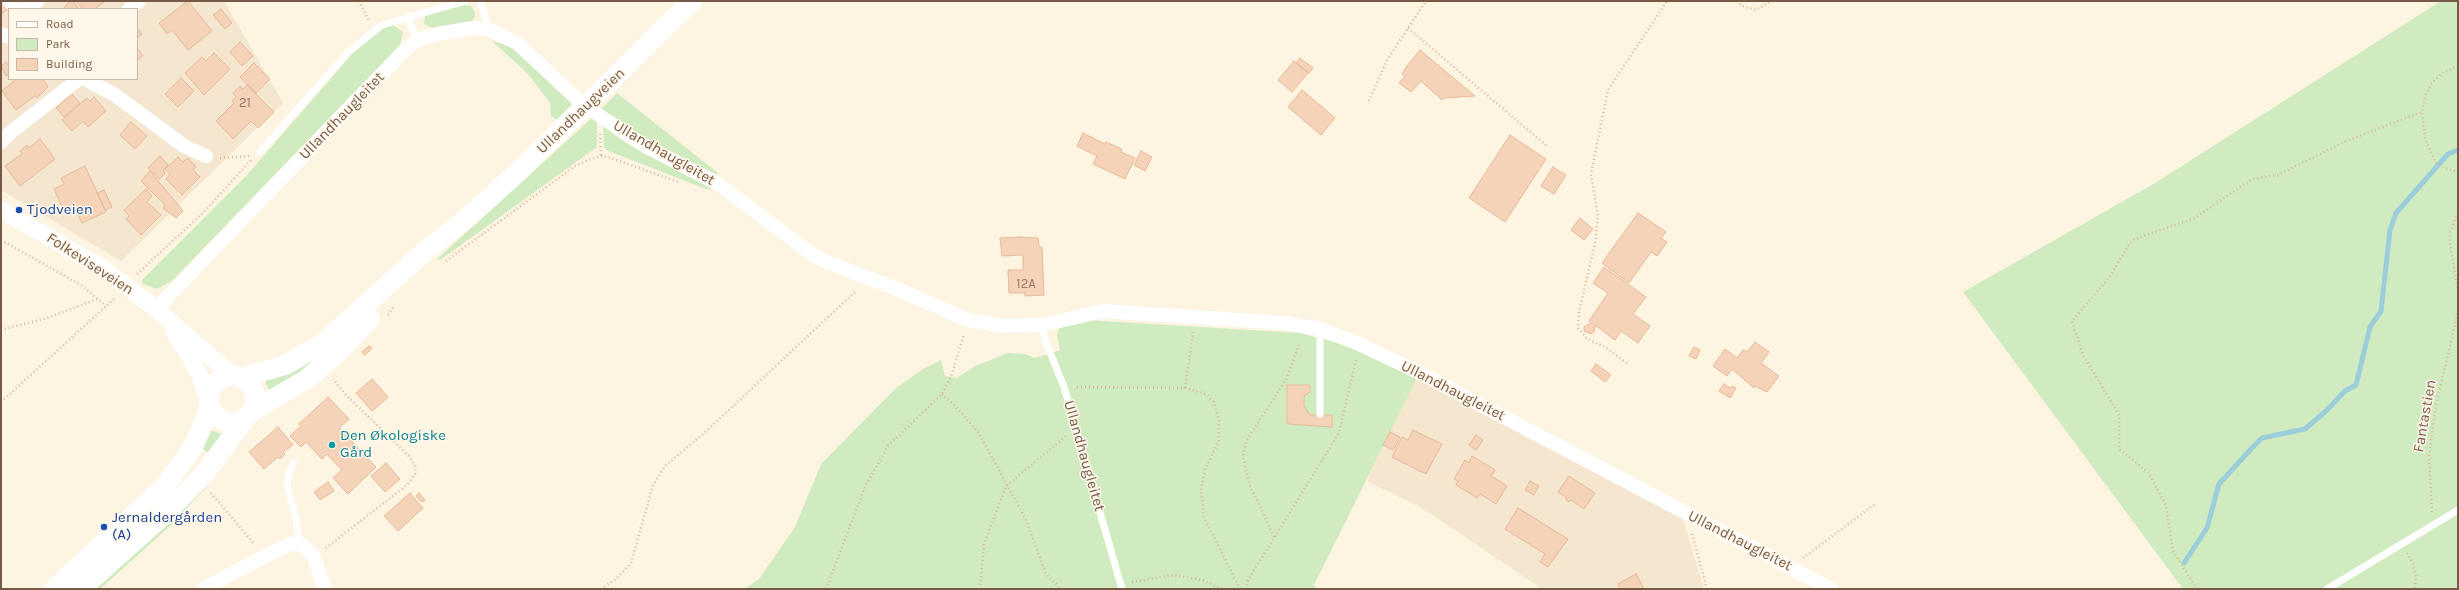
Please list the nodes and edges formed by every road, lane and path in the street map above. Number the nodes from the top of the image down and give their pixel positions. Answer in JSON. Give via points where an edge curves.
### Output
{"nodes":[{"id":1,"x":38,"y":1,"type":"edge"},
{"id":2,"x":139,"y":1,"type":"edge"},
{"id":3,"x":359,"y":1,"type":"edge"},
{"id":4,"x":465,"y":1,"type":"edge"},
{"id":5,"x":481,"y":1,"type":"edge"},
{"id":6,"x":692,"y":1,"type":"edge"},
{"id":7,"x":1426,"y":1,"type":"edge"},
{"id":8,"x":1667,"y":1,"type":"edge"},
{"id":9,"x":1737,"y":1,"type":"edge"},
{"id":10,"x":1772,"y":1,"type":"edge"},
{"id":11,"x":28,"y":8,"type":"edge"},
{"id":12,"x":130,"y":8,"type":"edge"},
{"id":13,"x":407,"y":17,"type":"junction"},
{"id":14,"x":371,"y":23,"type":"dead end"},
{"id":15,"x":1408,"y":28,"type":"junction"},
{"id":16,"x":488,"y":29,"type":"junction"},
{"id":17,"x":418,"y":40,"type":"junction"},
{"id":18,"x":2458,"y":66,"type":"edge"},
{"id":19,"x":78,"y":80,"type":"edge"},
{"id":20,"x":87,"y":80,"type":"edge"},
{"id":21,"x":1369,"y":102,"type":"dead end"},
{"id":22,"x":2422,"y":112,"type":"junction"},
{"id":23,"x":600,"y":136,"type":"dead end"},
{"id":24,"x":1,"y":142,"type":"edge"},
{"id":25,"x":1548,"y":147,"type":"dead end"},
{"id":26,"x":260,"y":152,"type":"junction"},
{"id":27,"x":206,"y":156,"type":"joint"},
{"id":28,"x":601,"y":156,"type":"junction"},
{"id":29,"x":2458,"y":172,"type":"edge"},
{"id":30,"x":679,"y":182,"type":"dead end"},
{"id":31,"x":1,"y":210,"type":"edge"},
{"id":32,"x":2458,"y":213,"type":"edge"},
{"id":33,"x":467,"y":218,"type":"junction"},
{"id":34,"x":1,"y":240,"type":"edge"},
{"id":35,"x":441,"y":264,"type":"dead end"},
{"id":36,"x":135,"y":276,"type":"dead end"},
{"id":37,"x":871,"y":278,"type":"junction"},
{"id":38,"x":2458,"y":291,"type":"edge"},
{"id":39,"x":118,"y":296,"type":"dead end"},
{"id":40,"x":97,"y":299,"type":"junction"},
{"id":41,"x":106,"y":306,"type":"junction"},
{"id":42,"x":156,"y":309,"type":"junction"},
{"id":43,"x":2458,"y":312,"type":"edge"},
{"id":44,"x":1196,"y":318,"type":"junction"},
{"id":45,"x":968,"y":320,"type":"junction"},
{"id":46,"x":1042,"y":324,"type":"junction"},
{"id":47,"x":1306,"y":327,"type":"junction"},
{"id":48,"x":1320,"y":329,"type":"junction"},
{"id":49,"x":1,"y":330,"type":"edge"},
{"id":50,"x":1359,"y":344,"type":"junction"},
{"id":51,"x":1627,"y":363,"type":"dead end"},
{"id":52,"x":236,"y":377,"type":"junction"},
{"id":53,"x":332,"y":377,"type":"dead end"},
{"id":54,"x":1064,"y":387,"type":"junction"},
{"id":55,"x":1184,"y":388,"type":"junction"},
{"id":56,"x":942,"y":394,"type":"junction"},
{"id":57,"x":1,"y":402,"type":"edge"},
{"id":58,"x":209,"y":404,"type":"junction"},
{"id":59,"x":1320,"y":414,"type":"dead end"},
{"id":60,"x":248,"y":416,"type":"junction"},
{"id":61,"x":1076,"y":428,"type":"junction"},
{"id":62,"x":294,"y":463,"type":"dead end"},
{"id":63,"x":1006,"y":486,"type":"junction"},
{"id":64,"x":209,"y":491,"type":"dead end"},
{"id":65,"x":1875,"y":504,"type":"dead end"},
{"id":66,"x":2458,"y":510,"type":"edge"},
{"id":67,"x":1699,"y":519,"type":"junction"},
{"id":68,"x":2434,"y":525,"type":"junction"},
{"id":69,"x":1274,"y":538,"type":"junction"},
{"id":70,"x":298,"y":543,"type":"junction"},
{"id":71,"x":2402,"y":544,"type":"junction"},
{"id":72,"x":313,"y":555,"type":"junction"},
{"id":73,"x":265,"y":556,"type":"junction"},
{"id":74,"x":1791,"y":567,"type":"junction"},
{"id":75,"x":1122,"y":587,"type":"edge"},
{"id":76,"x":54,"y":589,"type":"edge"},
{"id":77,"x":81,"y":589,"type":"edge"},
{"id":78,"x":203,"y":589,"type":"edge"},
{"id":79,"x":325,"y":589,"type":"edge"},
{"id":80,"x":601,"y":589,"type":"edge"},
{"id":81,"x":826,"y":589,"type":"edge"},
{"id":82,"x":980,"y":589,"type":"edge"},
{"id":83,"x":1061,"y":589,"type":"edge"},
{"id":84,"x":1222,"y":589,"type":"edge"},
{"id":85,"x":1240,"y":589,"type":"edge"},
{"id":86,"x":1246,"y":589,"type":"edge"},
{"id":87,"x":1707,"y":589,"type":"edge"},
{"id":88,"x":1831,"y":589,"type":"edge"},
{"id":89,"x":2197,"y":589,"type":"edge"},
{"id":90,"x":2327,"y":589,"type":"edge"},
{"id":91,"x":2415,"y":589,"type":"edge"}],
"edges":[{"from":1,"to":11,"type":"street"},
{"from":2,"to":12,"type":"street"},
{"from":3,"to":14,"type":"path"},
{"from":4,"to":13,"type":"lane"},
{"from":5,"to":16,"type":"lane"},
{"from":6,"to":33,"type":"main road","name":"Ullandhaugveien","via":[[567,125]]},
{"from":7,"to":15,"type":"path"},
{"from":8,"to":51,"type":"path","via":[[1608,90],[1591,174],[1598,216],[1578,328],[1587,339],[1605,347]]},
{"from":9,"to":10,"type":"path","via":[[1742,6],[1756,10]]},
{"from":13,"to":17,"type":"lane"},
{"from":13,"to":26,"type":"lane","via":[[382,25],[348,52]]},
{"from":15,"to":21,"type":"path","via":[[1387,60]]},
{"from":15,"to":25,"type":"path"},
{"from":16,"to":17,"type":"street","name":"Ullandhaugleitet","via":[[456,30]]},
{"from":16,"to":37,"type":"street","name":"Ullandhaugleitet","via":[[517,43],[576,98],[645,146],[717,183],[813,255]]},
{"from":17,"to":42,"type":"street","name":"Ullandhaugleitet","via":[[407,48]]},
{"from":18,"to":22,"type":"path","via":[[2442,73],[2432,84],[2425,97]]},
{"from":19,"to":24,"type":"street"},
{"from":20,"to":27,"type":"street","via":[[115,95],[184,146]]},
{"from":22,"to":29,"type":"path","via":[[2425,138],[2435,162],[2441,167]]},
{"from":22,"to":89,"type":"path","via":[[2346,141],[2278,175],[2252,178],[2195,218],[2132,240],[2108,279],[2072,321],[2082,355],[2119,414],[2119,449],[2149,473],[2166,506],[2173,551]]},
{"from":23,"to":28,"type":"path"},
{"from":26,"to":27,"type":"path","via":[[234,159]]},
{"from":26,"to":36,"type":"path","via":[[204,212]]},
{"from":28,"to":30,"type":"path"},
{"from":28,"to":35,"type":"path","via":[[575,166]]},
{"from":31,"to":42,"type":"street","name":"Folkeviseveien","via":[[98,265]]},
{"from":32,"to":38,"type":"path","via":[[2450,232],[2450,243]]},
{"from":33,"to":52,"type":"main road","name":"Ullandhaugveien","via":[[423,253],[322,344],[285,365]]},
{"from":33,"to":60,"type":"main road","name":"Ullandhaugveien","via":[[430,260],[332,358],[306,379]]},
{"from":34,"to":40,"type":"path","via":[[81,285]]},
{"from":37,"to":45,"type":"street","name":"Ullandhaugleitet"},
{"from":37,"to":80,"type":"path","via":[[702,435],[665,466],[652,485],[631,563],[616,579]]},
{"from":39,"to":41,"type":"path"},
{"from":40,"to":41,"type":"path"},
{"from":40,"to":49,"type":"path","via":[[47,318]]},
{"from":41,"to":57,"type":"path"},
{"from":42,"to":52,"type":"street","name":"Folkeviseveien"},
{"from":42,"to":58,"type":"street","name":"Folkeviseveien","via":[[187,352],[200,376]]},
{"from":43,"to":68,"type":"path","name":"Fantastien","via":[[2436,405],[2428,457]]},
{"from":44,"to":46,"type":"street","name":"Ullandhaugleitet","via":[[1103,311]]},
{"from":44,"to":47,"type":"street","name":"Ullandhaugleitet","via":[[1285,323]]},
{"from":44,"to":55,"type":"path"},
{"from":45,"to":46,"type":"street","name":"Ullandhaugleitet","via":[[1002,326]]},
{"from":45,"to":56,"type":"path","via":[[951,377]]},
{"from":46,"to":54,"type":"lane","name":"Ullandhaugleitet","via":[[1045,340]]},
{"from":47,"to":48,"type":"street","name":"Ullandhaugleitet"},
{"from":47,"to":69,"type":"path","via":[[1286,380],[1246,441],[1243,457],[1249,483]]},
{"from":48,"to":50,"type":"street","name":"Ullandhaugleitet"},
{"from":48,"to":59,"type":"lane"},
{"from":50,"to":67,"type":"street","name":"Ullandhaugleitet","via":[[1420,372]]},
{"from":50,"to":69,"type":"path","via":[[1339,433]]},
{"from":52,"to":58,"type":"main road","via":[[216,383]]},
{"from":52,"to":60,"type":"main road","via":[[246,381],[254,392],[254,406]]},
{"from":53,"to":72,"type":"path","via":[[345,394],[409,456],[415,465],[415,474],[407,485],[344,536]]},
{"from":54,"to":55,"type":"path"},
{"from":54,"to":61,"type":"lane","name":"Ullandhaugleitet"},
{"from":55,"to":85,"type":"path","via":[[1206,394],[1214,402],[1216,409],[1219,441],[1205,469],[1201,489],[1204,517]]},
{"from":56,"to":63,"type":"path","via":[[980,435]]},
{"from":56,"to":81,"type":"path","via":[[888,446],[865,487]]},
{"from":58,"to":60,"type":"main road","via":[[213,414],[225,422],[232,423]]},
{"from":58,"to":76,"type":"main road","via":[[193,447],[164,487]]},
{"from":60,"to":77,"type":"main road","name":"Ullandhaugveien","via":[[205,473],[168,511]]},
{"from":61,"to":63,"type":"path"},
{"from":61,"to":75,"type":"lane","name":"Ullandhaugleitet"},
{"from":62,"to":70,"type":"lane","via":[[289,472],[287,486],[298,526]]},
{"from":63,"to":82,"type":"path","via":[[984,544]]},
{"from":63,"to":83,"type":"path","via":[[1025,518],[1046,574]]},
{"from":64,"to":73,"type":"path"},
{"from":65,"to":74,"type":"path"},
{"from":66,"to":68,"type":"lane"},
{"from":67,"to":74,"type":"street","name":"Ullandhaugleitet"},
{"from":67,"to":87,"type":"path","via":[[1692,532]]},
{"from":68,"to":71,"type":"lane"},
{"from":69,"to":86,"type":"path","via":[[1248,580]]},
{"from":70,"to":72,"type":"street"},
{"from":70,"to":73,"type":"street","via":[[290,544]]},
{"from":71,"to":90,"type":"lane"},
{"from":71,"to":91,"type":"path","via":[[2413,564]]},
{"from":72,"to":79,"type":"street"},
{"from":73,"to":78,"type":"street"},
{"from":74,"to":88,"type":"street","name":"Ullandhaugleitet"},
{"from":75,"to":84,"type":"path","via":[[1174,575],[1202,580]]}]}
